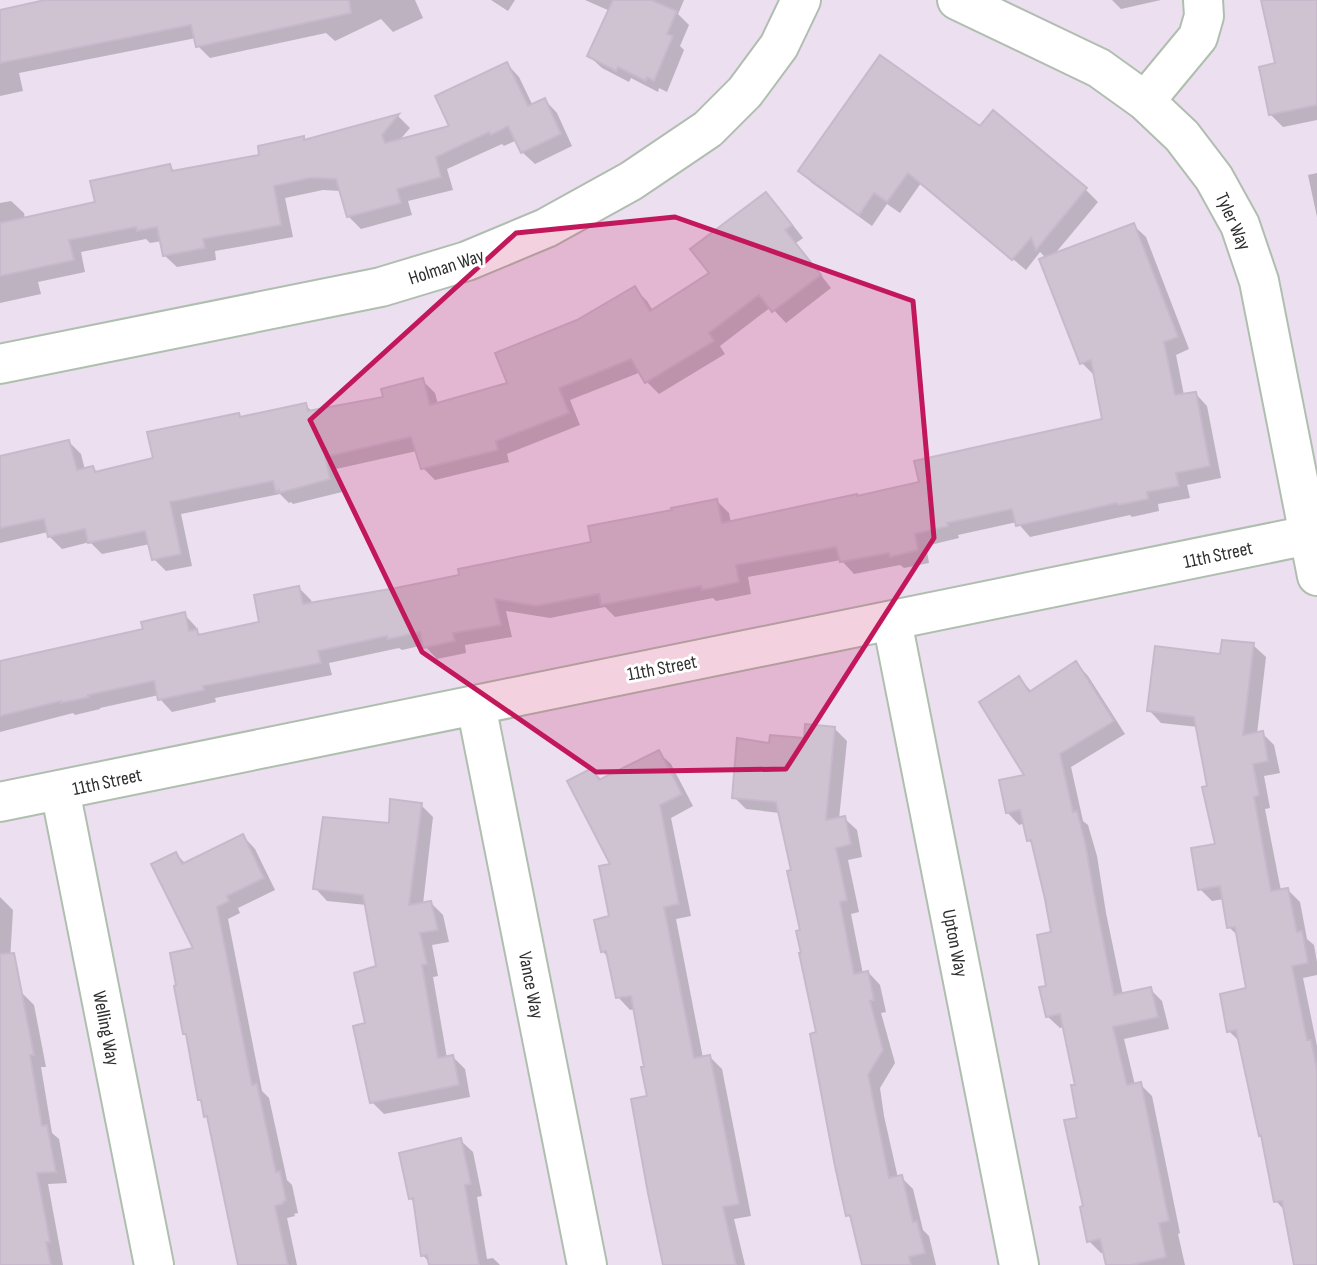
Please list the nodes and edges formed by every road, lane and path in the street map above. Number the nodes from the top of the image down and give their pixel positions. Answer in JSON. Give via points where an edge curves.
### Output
{"nodes":[{"id":1,"x":802,"y":0,"type":"edge"},
{"id":2,"x":957,"y":0,"type":"edge"},
{"id":3,"x":1203,"y":0,"type":"edge"},
{"id":4,"x":1145,"y":101,"type":"junction"},
{"id":5,"x":0,"y":364,"type":"edge"},
{"id":6,"x":1313,"y":529,"type":"edge"},
{"id":7,"x":1317,"y":576,"type":"edge"},
{"id":8,"x":892,"y":621,"type":"junction"},
{"id":9,"x":476,"y":705,"type":"junction"},
{"id":10,"x":60,"y":790,"type":"junction"},
{"id":11,"x":0,"y":802,"type":"edge"},
{"id":12,"x":154,"y":1265,"type":"edge"},
{"id":13,"x":587,"y":1265,"type":"edge"},
{"id":14,"x":1019,"y":1265,"type":"edge"}],
"edges":[{"from":1,"to":5,"type":"street","name":"Holman Way","via":[[779,46],[745,92],[708,129],[631,181],[546,228],[467,261],[381,286]]},
{"from":2,"to":4,"type":"street","name":"Tyler Way","via":[[1099,68]]},
{"from":3,"to":4,"type":"street","via":[[1198,37]]},
{"from":4,"to":6,"type":"street","name":"Tyler Way","via":[[1182,136],[1214,178],[1240,225],[1259,281]]},
{"from":6,"to":7,"type":"street","name":"Tyler Way"},
{"from":6,"to":8,"type":"street","name":"11th Street"},
{"from":8,"to":9,"type":"street","name":"11th Street"},
{"from":8,"to":14,"type":"street","name":"Upton Way"},
{"from":9,"to":10,"type":"street","name":"11th Street"},
{"from":9,"to":13,"type":"street","name":"Vance Way"},
{"from":10,"to":11,"type":"street","name":"11th Street"},
{"from":10,"to":12,"type":"street","name":"Welling Way"}]}
